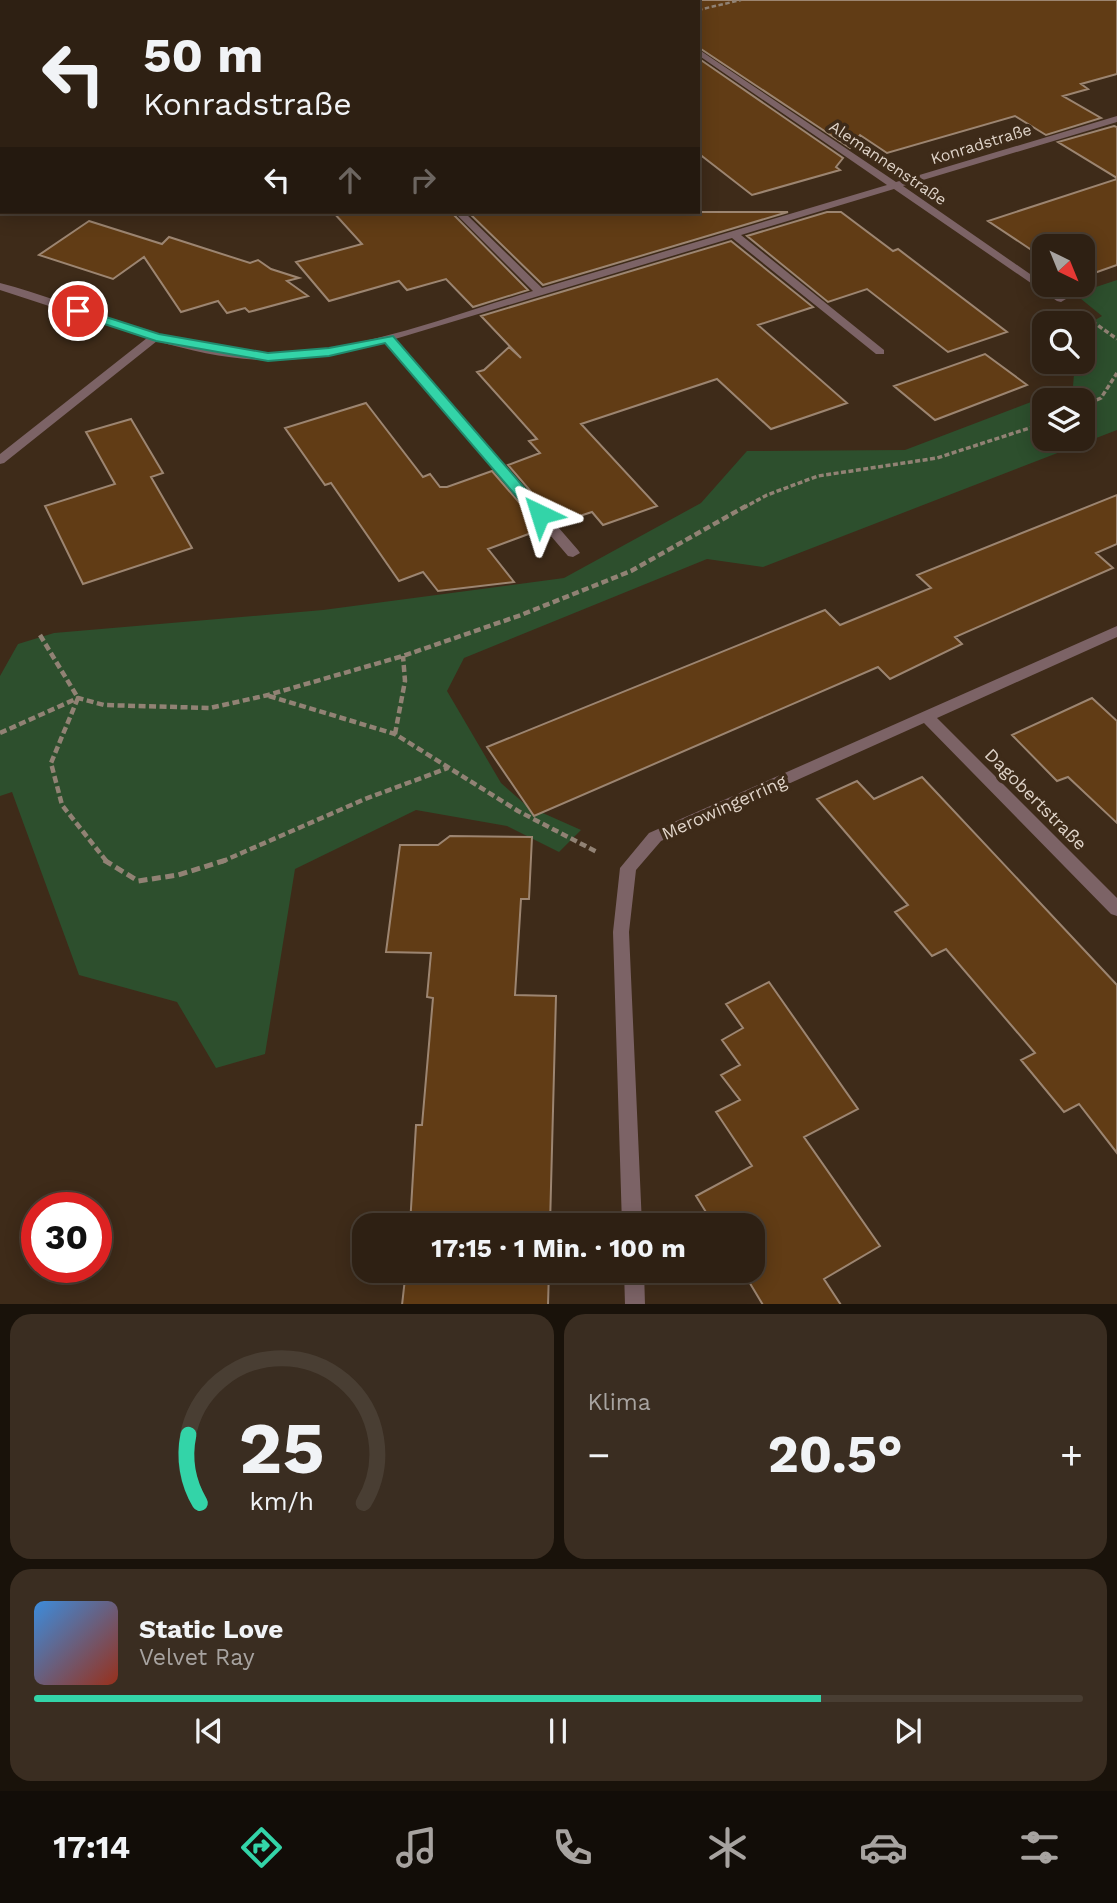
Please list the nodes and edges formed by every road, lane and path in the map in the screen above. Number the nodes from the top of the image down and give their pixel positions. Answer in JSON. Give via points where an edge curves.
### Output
{"nodes":[{"id":1,"x":741,"y":0,"type":"edge"},
{"id":2,"x":700,"y":10,"type":"edge"},
{"id":3,"x":700,"y":52,"type":"edge"},
{"id":4,"x":1117,"y":120,"type":"edge"},
{"id":5,"x":893,"y":187,"type":"junction"},
{"id":6,"x":461,"y":214,"type":"edge"},
{"id":7,"x":733,"y":234,"type":"junction"},
{"id":8,"x":0,"y":286,"type":"edge"},
{"id":9,"x":540,"y":292,"type":"junction"},
{"id":10,"x":1061,"y":299,"type":"dead end"},
{"id":11,"x":156,"y":337,"type":"junction"},
{"id":12,"x":388,"y":338,"type":"junction"},
{"id":13,"x":880,"y":352,"type":"dead end"},
{"id":14,"x":1117,"y":373,"type":"edge"},
{"id":15,"x":1095,"y":401,"type":"edge"},
{"id":16,"x":1032,"y":427,"type":"edge"},
{"id":17,"x":0,"y":460,"type":"edge"},
{"id":18,"x":573,"y":553,"type":"dead end"},
{"id":19,"x":1117,"y":631,"type":"edge"},
{"id":20,"x":40,"y":635,"type":"dead end"},
{"id":21,"x":403,"y":656,"type":"junction"},
{"id":22,"x":268,"y":695,"type":"junction"},
{"id":23,"x":78,"y":698,"type":"junction"},
{"id":24,"x":927,"y":717,"type":"junction"},
{"id":25,"x":0,"y":733,"type":"edge"},
{"id":26,"x":395,"y":734,"type":"junction"},
{"id":27,"x":448,"y":768,"type":"junction"},
{"id":28,"x":628,"y":868,"type":"junction"},
{"id":29,"x":1117,"y":909,"type":"edge"},
{"id":30,"x":632,"y":1213,"type":"edge"},
{"id":31,"x":634,"y":1283,"type":"edge"},
{"id":32,"x":635,"y":1304,"type":"edge"}],
"edges":[{"from":1,"to":2,"type":"path"},
{"from":3,"to":5,"type":"street","name":"Alemannenstraße"},
{"from":4,"to":5,"type":"street","name":"Konradstraße"},
{"from":5,"to":7,"type":"street","name":"Konradstraße"},
{"from":5,"to":10,"type":"street","name":"Alemannenstraße"},
{"from":6,"to":9,"type":"street"},
{"from":7,"to":9,"type":"street","name":"Konradstraße"},
{"from":7,"to":13,"type":"street"},
{"from":8,"to":11,"type":"street","name":"Konradstraße"},
{"from":9,"to":12,"type":"street","name":"Konradstraße"},
{"from":11,"to":12,"type":"street","name":"Konradstraße","via":[[268,357],[329,352]]},
{"from":11,"to":17,"type":"street"},
{"from":12,"to":18,"type":"street"},
{"from":14,"to":15,"type":"path"},
{"from":16,"to":21,"type":"path","via":[[937,458],[818,477],[767,495],[632,571]]},
{"from":19,"to":24,"type":"street","name":"Merowingerring"},
{"from":20,"to":23,"type":"path"},
{"from":21,"to":22,"type":"path"},
{"from":21,"to":26,"type":"path","via":[[405,681]]},
{"from":22,"to":23,"type":"path","via":[[210,708],[104,705]]},
{"from":22,"to":26,"type":"path"},
{"from":23,"to":25,"type":"path"},
{"from":23,"to":27,"type":"path","via":[[51,763],[62,805],[105,862],[138,881],[224,861]]},
{"from":24,"to":28,"type":"street","name":"Merowingerring","via":[[655,837]]},
{"from":24,"to":29,"type":"street","name":"Dagobertstraße"},
{"from":26,"to":27,"type":"path"},
{"from":27,"to":28,"type":"path","via":[[518,811]]},
{"from":28,"to":30,"type":"street","via":[[621,932]]},
{"from":31,"to":32,"type":"street"}]}
